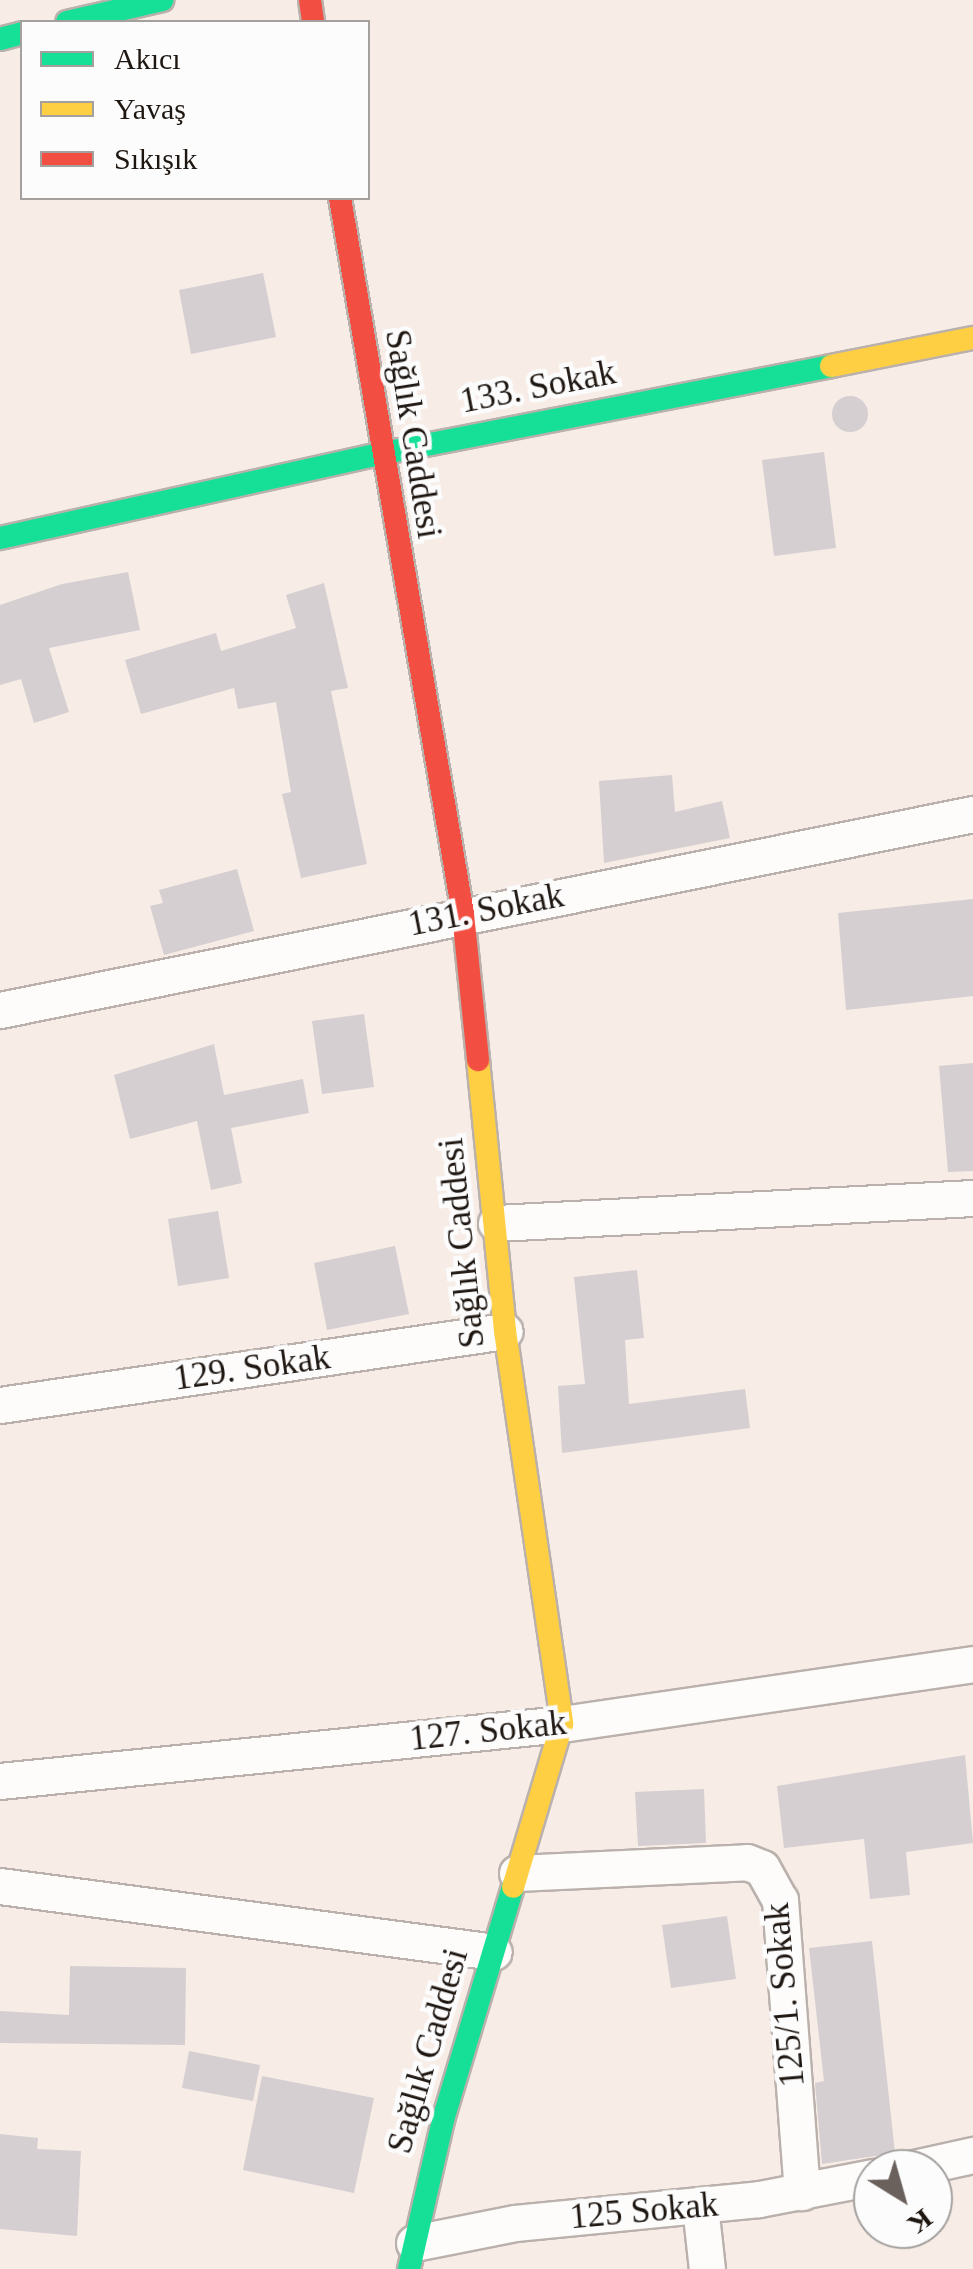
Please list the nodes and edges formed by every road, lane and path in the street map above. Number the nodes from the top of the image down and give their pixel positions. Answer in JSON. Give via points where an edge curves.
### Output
{"nodes":[{"id":1,"x":162,"y":0,"type":"edge"},
{"id":2,"x":77,"y":20,"type":"edge"},
{"id":3,"x":340,"y":200,"type":"edge"},
{"id":4,"x":973,"y":338,"type":"edge"},
{"id":5,"x":379,"y":454,"type":"junction"},
{"id":6,"x":0,"y":538,"type":"edge"},
{"id":7,"x":973,"y":814,"type":"edge"},
{"id":8,"x":463,"y":914,"type":"junction"},
{"id":9,"x":0,"y":1010,"type":"edge"},
{"id":10,"x":973,"y":1198,"type":"edge"},
{"id":11,"x":496,"y":1224,"type":"junction"},
{"id":12,"x":505,"y":1331,"type":"junction"},
{"id":13,"x":0,"y":1405,"type":"edge"},
{"id":14,"x":973,"y":1664,"type":"edge"},
{"id":15,"x":562,"y":1724,"type":"junction"},
{"id":16,"x":0,"y":1781,"type":"edge"},
{"id":17,"x":518,"y":1873,"type":"junction"},
{"id":18,"x":0,"y":1886,"type":"edge"},
{"id":19,"x":494,"y":1952,"type":"junction"},
{"id":20,"x":853,"y":2181,"type":"edge"},
{"id":21,"x":802,"y":2192,"type":"junction"},
{"id":22,"x":700,"y":2206,"type":"junction"},
{"id":23,"x":411,"y":2256,"type":"edge"},
{"id":24,"x":707,"y":2269,"type":"edge"}],
"edges":[{"from":1,"to":2,"type":"street"},
{"from":3,"to":5,"type":"street","name":"Sağlık Caddesi"},
{"from":4,"to":5,"type":"street","name":"133. Sokak"},
{"from":5,"to":6,"type":"street","name":"133. Sokak"},
{"from":5,"to":8,"type":"street","name":"Sağlık Caddesi"},
{"from":7,"to":8,"type":"street","name":"131. Sokak"},
{"from":8,"to":9,"type":"street","name":"131. Sokak"},
{"from":8,"to":11,"type":"street","name":"Sağlık Caddesi"},
{"from":10,"to":11,"type":"street"},
{"from":11,"to":12,"type":"street","name":"Sağlık Caddesi"},
{"from":12,"to":13,"type":"street","name":"129. Sokak"},
{"from":12,"to":15,"type":"street","name":"Sağlık Caddesi"},
{"from":14,"to":15,"type":"street","name":"127. Sokak"},
{"from":15,"to":16,"type":"street","name":"127. Sokak"},
{"from":15,"to":17,"type":"street","name":"Sağlık Caddesi"},
{"from":17,"to":19,"type":"street","name":"Sağlık Caddesi"},
{"from":17,"to":21,"type":"street","name":"125/1. Sokak","via":[[747,1862],[762,1868],[780,1900]]},
{"from":18,"to":19,"type":"street"},
{"from":19,"to":23,"type":"street","name":"Sağlık Caddesi"},
{"from":20,"to":21,"type":"street","name":"125 Sokak"},
{"from":21,"to":22,"type":"street","name":"125 Sokak"},
{"from":22,"to":23,"type":"street","name":"125 Sokak","via":[[514,2223]]},
{"from":22,"to":24,"type":"street"}]}
